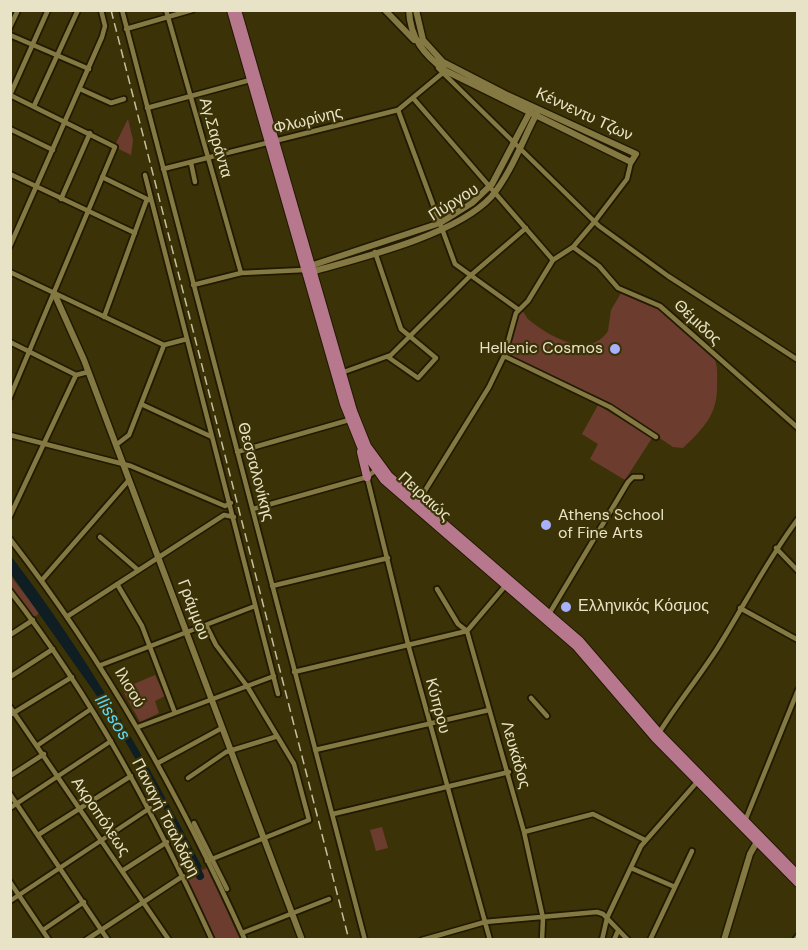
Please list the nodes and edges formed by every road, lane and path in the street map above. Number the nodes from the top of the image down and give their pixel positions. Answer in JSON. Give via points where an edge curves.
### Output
{"nodes":[{"id":1,"x":18,"y":10,"type":"edge"},
{"id":2,"x":48,"y":10,"type":"edge"},
{"id":3,"x":78,"y":10,"type":"edge"},
{"id":4,"x":101,"y":10,"type":"edge"},
{"id":5,"x":122,"y":10,"type":"edge"},
{"id":6,"x":166,"y":10,"type":"edge"},
{"id":7,"x":192,"y":10,"type":"edge"},
{"id":8,"x":231,"y":10,"type":"edge"},
{"id":9,"x":237,"y":10,"type":"edge"},
{"id":10,"x":385,"y":10,"type":"edge"},
{"id":11,"x":409,"y":10,"type":"edge"},
{"id":12,"x":416,"y":10,"type":"edge"},
{"id":13,"x":168,"y":17,"type":"junction"},
{"id":14,"x":10,"y":27,"type":"edge"},
{"id":15,"x":126,"y":29,"type":"junction"},
{"id":16,"x":10,"y":35,"type":"edge"},
{"id":17,"x":417,"y":42,"type":"junction"},
{"id":18,"x":33,"y":45,"type":"junction"},
{"id":19,"x":57,"y":56,"type":"junction"},
{"id":20,"x":88,"y":69,"type":"junction"},
{"id":21,"x":445,"y":72,"type":"junction"},
{"id":22,"x":250,"y":80,"type":"junction"},
{"id":23,"x":80,"y":89,"type":"junction"},
{"id":24,"x":11,"y":95,"type":"edge"},
{"id":25,"x":190,"y":96,"type":"junction"},
{"id":26,"x":413,"y":98,"type":"junction"},
{"id":27,"x":124,"y":99,"type":"dead end"},
{"id":28,"x":34,"y":105,"type":"junction"},
{"id":29,"x":147,"y":108,"type":"junction"},
{"id":30,"x":398,"y":110,"type":"junction"},
{"id":31,"x":534,"y":111,"type":"junction"},
{"id":32,"x":66,"y":121,"type":"junction"},
{"id":33,"x":10,"y":129,"type":"edge"},
{"id":34,"x":90,"y":133,"type":"junction"},
{"id":35,"x":271,"y":143,"type":"junction"},
{"id":36,"x":517,"y":144,"type":"junction"},
{"id":37,"x":53,"y":150,"type":"junction"},
{"id":38,"x":208,"y":159,"type":"junction"},
{"id":39,"x":631,"y":162,"type":"joint"},
{"id":40,"x":191,"y":163,"type":"junction"},
{"id":41,"x":163,"y":170,"type":"junction"},
{"id":42,"x":10,"y":174,"type":"edge"},
{"id":43,"x":145,"y":175,"type":"dead end"},
{"id":44,"x":102,"y":177,"type":"junction"},
{"id":45,"x":195,"y":182,"type":"dead end"},
{"id":46,"x":37,"y":187,"type":"junction"},
{"id":47,"x":492,"y":189,"type":"junction"},
{"id":48,"x":62,"y":199,"type":"junction"},
{"id":49,"x":149,"y":200,"type":"junction"},
{"id":50,"x":88,"y":211,"type":"junction"},
{"id":51,"x":595,"y":221,"type":"junction"},
{"id":52,"x":442,"y":226,"type":"junction"},
{"id":53,"x":526,"y":228,"type":"junction"},
{"id":54,"x":135,"y":233,"type":"junction"},
{"id":55,"x":10,"y":246,"type":"edge"},
{"id":56,"x":573,"y":247,"type":"junction"},
{"id":57,"x":375,"y":252,"type":"junction"},
{"id":58,"x":553,"y":260,"type":"junction"},
{"id":59,"x":308,"y":269,"type":"junction"},
{"id":60,"x":10,"y":272,"type":"edge"},
{"id":61,"x":241,"y":273,"type":"junction"},
{"id":62,"x":470,"y":276,"type":"junction"},
{"id":63,"x":193,"y":285,"type":"junction"},
{"id":64,"x":54,"y":293,"type":"junction"},
{"id":65,"x":519,"y":310,"type":"junction"},
{"id":66,"x":104,"y":317,"type":"junction"},
{"id":67,"x":407,"y":336,"type":"junction"},
{"id":68,"x":187,"y":339,"type":"junction"},
{"id":69,"x":10,"y":342,"type":"edge"},
{"id":70,"x":164,"y":345,"type":"junction"},
{"id":71,"x":31,"y":352,"type":"junction"},
{"id":72,"x":504,"y":356,"type":"junction"},
{"id":73,"x":388,"y":357,"type":"junction"},
{"id":74,"x":798,"y":360,"type":"edge"},
{"id":75,"x":88,"y":372,"type":"junction"},
{"id":76,"x":341,"y":373,"type":"junction"},
{"id":77,"x":76,"y":375,"type":"junction"},
{"id":78,"x":10,"y":397,"type":"edge"},
{"id":79,"x":141,"y":404,"type":"junction"},
{"id":80,"x":349,"y":420,"type":"junction"},
{"id":81,"x":798,"y":428,"type":"edge"},
{"id":82,"x":10,"y":435,"type":"edge"},
{"id":83,"x":356,"y":436,"type":"junction"},
{"id":84,"x":656,"y":436,"type":"dead end"},
{"id":85,"x":212,"y":437,"type":"junction"},
{"id":86,"x":44,"y":444,"type":"junction"},
{"id":87,"x":116,"y":445,"type":"junction"},
{"id":88,"x":237,"y":452,"type":"junction"},
{"id":89,"x":123,"y":464,"type":"junction"},
{"id":90,"x":380,"y":472,"type":"junction"},
{"id":91,"x":367,"y":477,"type":"junction"},
{"id":92,"x":641,"y":477,"type":"dead end"},
{"id":93,"x":129,"y":480,"type":"junction"},
{"id":94,"x":418,"y":502,"type":"junction"},
{"id":95,"x":231,"y":503,"type":"junction"},
{"id":96,"x":253,"y":509,"type":"junction"},
{"id":97,"x":10,"y":516,"type":"edge"},
{"id":98,"x":234,"y":517,"type":"junction"},
{"id":99,"x":798,"y":519,"type":"edge"},
{"id":100,"x":100,"y":537,"type":"dead end"},
{"id":101,"x":10,"y":539,"type":"edge"},
{"id":102,"x":776,"y":548,"type":"junction"},
{"id":103,"x":158,"y":556,"type":"junction"},
{"id":104,"x":388,"y":558,"type":"junction"},
{"id":105,"x":138,"y":570,"type":"junction"},
{"id":106,"x":798,"y":571,"type":"edge"},
{"id":107,"x":42,"y":580,"type":"junction"},
{"id":108,"x":508,"y":583,"type":"junction"},
{"id":109,"x":117,"y":584,"type":"junction"},
{"id":110,"x":272,"y":586,"type":"junction"},
{"id":111,"x":437,"y":589,"type":"dead end"},
{"id":112,"x":10,"y":591,"type":"edge"},
{"id":113,"x":255,"y":606,"type":"junction"},
{"id":114,"x":740,"y":608,"type":"junction"},
{"id":115,"x":549,"y":614,"type":"junction"},
{"id":116,"x":68,"y":616,"type":"junction"},
{"id":117,"x":33,"y":620,"type":"junction"},
{"id":118,"x":206,"y":625,"type":"junction"},
{"id":119,"x":467,"y":631,"type":"junction"},
{"id":120,"x":187,"y":632,"type":"junction"},
{"id":121,"x":10,"y":635,"type":"edge"},
{"id":122,"x":798,"y":640,"type":"edge"},
{"id":123,"x":408,"y":644,"type":"junction"},
{"id":124,"x":150,"y":646,"type":"junction"},
{"id":125,"x":53,"y":649,"type":"junction"},
{"id":126,"x":101,"y":665,"type":"junction"},
{"id":127,"x":294,"y":672,"type":"junction"},
{"id":128,"x":274,"y":676,"type":"junction"},
{"id":129,"x":10,"y":677,"type":"edge"},
{"id":130,"x":72,"y":677,"type":"junction"},
{"id":131,"x":247,"y":686,"type":"junction"},
{"id":132,"x":798,"y":690,"type":"edge"},
{"id":133,"x":278,"y":694,"type":"dead end"},
{"id":134,"x":531,"y":698,"type":"dead end"},
{"id":135,"x":212,"y":699,"type":"junction"},
{"id":136,"x":91,"y":709,"type":"junction"},
{"id":137,"x":489,"y":710,"type":"junction"},
{"id":138,"x":12,"y":712,"type":"edge"},
{"id":139,"x":175,"y":712,"type":"junction"},
{"id":140,"x":547,"y":716,"type":"dead end"},
{"id":141,"x":430,"y":723,"type":"junction"},
{"id":142,"x":138,"y":727,"type":"junction"},
{"id":143,"x":222,"y":728,"type":"junction"},
{"id":144,"x":657,"y":735,"type":"junction"},
{"id":145,"x":275,"y":737,"type":"junction"},
{"id":146,"x":111,"y":741,"type":"junction"},
{"id":147,"x":38,"y":745,"type":"junction"},
{"id":148,"x":230,"y":750,"type":"junction"},
{"id":149,"x":315,"y":750,"type":"junction"},
{"id":150,"x":44,"y":754,"type":"junction"},
{"id":151,"x":158,"y":763,"type":"junction"},
{"id":152,"x":509,"y":772,"type":"junction"},
{"id":153,"x":10,"y":776,"type":"edge"},
{"id":154,"x":58,"y":776,"type":"junction"},
{"id":155,"x":131,"y":776,"type":"junction"},
{"id":156,"x":188,"y":778,"type":"dead end"},
{"id":157,"x":698,"y":781,"type":"junction"},
{"id":158,"x":446,"y":787,"type":"junction"},
{"id":159,"x":10,"y":794,"type":"edge"},
{"id":160,"x":17,"y":804,"type":"junction"},
{"id":161,"x":10,"y":808,"type":"edge"},
{"id":162,"x":80,"y":808,"type":"junction"},
{"id":163,"x":150,"y":808,"type":"junction"},
{"id":164,"x":333,"y":814,"type":"junction"},
{"id":165,"x":745,"y":821,"type":"junction"},
{"id":166,"x":194,"y":823,"type":"dead end"},
{"id":167,"x":524,"y":831,"type":"junction"},
{"id":168,"x":38,"y":835,"type":"junction"},
{"id":169,"x":263,"y":839,"type":"junction"},
{"id":170,"x":759,"y":839,"type":"junction"},
{"id":171,"x":102,"y":840,"type":"junction"},
{"id":172,"x":645,"y":840,"type":"junction"},
{"id":173,"x":167,"y":842,"type":"junction"},
{"id":174,"x":692,"y":851,"type":"dead end"},
{"id":175,"x":209,"y":860,"type":"junction"},
{"id":176,"x":60,"y":868,"type":"junction"},
{"id":177,"x":631,"y":868,"type":"junction"},
{"id":178,"x":122,"y":871,"type":"junction"},
{"id":179,"x":798,"y":875,"type":"edge"},
{"id":180,"x":183,"y":876,"type":"junction"},
{"id":181,"x":10,"y":882,"type":"edge"},
{"id":182,"x":798,"y":883,"type":"edge"},
{"id":183,"x":675,"y":887,"type":"junction"},
{"id":184,"x":226,"y":889,"type":"dead end"},
{"id":185,"x":19,"y":895,"type":"junction"},
{"id":186,"x":329,"y":899,"type":"dead end"},
{"id":187,"x":10,"y":901,"type":"edge"},
{"id":188,"x":84,"y":902,"type":"junction"},
{"id":189,"x":143,"y":902,"type":"junction"},
{"id":190,"x":292,"y":914,"type":"junction"},
{"id":191,"x":543,"y":918,"type":"junction"},
{"id":192,"x":607,"y":918,"type":"junction"},
{"id":193,"x":484,"y":922,"type":"junction"},
{"id":194,"x":102,"y":929,"type":"junction"},
{"id":195,"x":43,"y":930,"type":"junction"},
{"id":196,"x":618,"y":931,"type":"junction"},
{"id":197,"x":242,"y":933,"type":"junction"},
{"id":198,"x":49,"y":939,"type":"edge"},
{"id":199,"x":86,"y":939,"type":"edge"},
{"id":200,"x":108,"y":939,"type":"edge"},
{"id":201,"x":169,"y":939,"type":"edge"},
{"id":202,"x":212,"y":939,"type":"edge"},
{"id":203,"x":245,"y":939,"type":"edge"},
{"id":204,"x":302,"y":939,"type":"edge"},
{"id":205,"x":365,"y":939,"type":"edge"},
{"id":206,"x":422,"y":939,"type":"edge"},
{"id":207,"x":490,"y":939,"type":"edge"},
{"id":208,"x":542,"y":939,"type":"edge"},
{"id":209,"x":602,"y":939,"type":"edge"},
{"id":210,"x":614,"y":939,"type":"edge"},
{"id":211,"x":628,"y":939,"type":"edge"},
{"id":212,"x":650,"y":939,"type":"edge"},
{"id":213,"x":724,"y":939,"type":"edge"}],
"edges":[{"from":1,"to":14,"type":"street"},
{"from":2,"to":18,"type":"street"},
{"from":3,"to":19,"type":"street"},
{"from":4,"to":20,"type":"street","via":[[105,26]]},
{"from":5,"to":15,"type":"street","name":"Θεσσαλονίκης"},
{"from":6,"to":13,"type":"street","name":"Αγ.Σαράντα"},
{"from":7,"to":13,"type":"street"},
{"from":8,"to":22,"type":"main road","name":"Πειραιώς"},
{"from":9,"to":35,"type":"main road","name":"Πειραιώς"},
{"from":10,"to":17,"type":"street"},
{"from":11,"to":17,"type":"street","name":"Κέννεντυ Τζων","via":[[410,27]]},
{"from":12,"to":31,"type":"street","name":"Κέννεντυ Τζων","via":[[423,39],[438,57]]},
{"from":13,"to":15,"type":"street"},
{"from":13,"to":25,"type":"street","name":"Αγ.Σαράντα"},
{"from":15,"to":29,"type":"street","name":"Θεσσαλονίκης"},
{"from":16,"to":18,"type":"street"},
{"from":17,"to":21,"type":"street","name":"Κέννεντυ Τζων"},
{"from":18,"to":19,"type":"street"},
{"from":18,"to":24,"type":"street"},
{"from":19,"to":20,"type":"street"},
{"from":19,"to":28,"type":"street"},
{"from":20,"to":23,"type":"street"},
{"from":21,"to":26,"type":"street","name":"Φλωρίνης"},
{"from":21,"to":31,"type":"street","name":"Κέννεντυ Τζων"},
{"from":21,"to":36,"type":"street"},
{"from":22,"to":25,"type":"street"},
{"from":22,"to":35,"type":"main road","name":"Πειραιώς"},
{"from":23,"to":27,"type":"street","via":[[111,103]]},
{"from":23,"to":32,"type":"street"},
{"from":24,"to":28,"type":"street"},
{"from":25,"to":29,"type":"street"},
{"from":25,"to":38,"type":"street","name":"Αγ.Σαράντα"},
{"from":26,"to":30,"type":"street","name":"Φλωρίνης"},
{"from":26,"to":47,"type":"street"},
{"from":28,"to":32,"type":"street"},
{"from":29,"to":41,"type":"street","name":"Θεσσαλονίκης"},
{"from":30,"to":35,"type":"street","name":"Φλωρίνης"},
{"from":30,"to":52,"type":"street"},
{"from":31,"to":36,"type":"street","name":"Πύργου"},
{"from":31,"to":39,"type":"street","name":"Κέννεντυ Τζων","via":[[636,154]]},
{"from":32,"to":34,"type":"street"},
{"from":32,"to":37,"type":"street"},
{"from":33,"to":37,"type":"street"},
{"from":34,"to":44,"type":"street","via":[[115,147]]},
{"from":34,"to":48,"type":"street"},
{"from":35,"to":38,"type":"street","name":"Φλωρίνης"},
{"from":35,"to":59,"type":"main road","name":"Πειραιώς"},
{"from":36,"to":47,"type":"street","name":"Πύργου"},
{"from":36,"to":51,"type":"street"},
{"from":37,"to":46,"type":"street"},
{"from":38,"to":40,"type":"street","name":"Φλωρίνης"},
{"from":38,"to":61,"type":"street","name":"Αγ.Σαράντα"},
{"from":39,"to":51,"type":"street","via":[[627,179]]},
{"from":40,"to":41,"type":"street","name":"Φλωρίνης"},
{"from":40,"to":45,"type":"street"},
{"from":41,"to":63,"type":"street","name":"Θεσσαλονίκης"},
{"from":42,"to":46,"type":"street"},
{"from":43,"to":49,"type":"street","name":"Θεσσαλονίκης"},
{"from":44,"to":49,"type":"street"},
{"from":44,"to":50,"type":"street"},
{"from":46,"to":48,"type":"street"},
{"from":46,"to":55,"type":"street"},
{"from":47,"to":52,"type":"street","name":"Πύργου","via":[[487,200]]},
{"from":47,"to":53,"type":"street"},
{"from":48,"to":50,"type":"street"},
{"from":49,"to":54,"type":"street"},
{"from":49,"to":68,"type":"street","name":"Θεσσαλονίκης"},
{"from":50,"to":54,"type":"street"},
{"from":50,"to":64,"type":"street"},
{"from":51,"to":56,"type":"street"},
{"from":51,"to":74,"type":"street","via":[[650,264]]},
{"from":52,"to":57,"type":"street","name":"Πύργου"},
{"from":52,"to":59,"type":"street","name":"Πύργου"},
{"from":52,"to":62,"type":"street","via":[[455,264]]},
{"from":53,"to":58,"type":"street"},
{"from":53,"to":62,"type":"street"},
{"from":54,"to":66,"type":"street"},
{"from":56,"to":58,"type":"street"},
{"from":56,"to":81,"type":"street","name":"Θέμιδος","via":[[599,266],[618,288],[660,306]]},
{"from":57,"to":59,"type":"street","name":"Πύργου"},
{"from":57,"to":67,"type":"street"},
{"from":58,"to":65,"type":"street"},
{"from":59,"to":61,"type":"street","name":"Πύργου"},
{"from":59,"to":76,"type":"main road","name":"Πειραιώς"},
{"from":59,"to":80,"type":"main road","name":"Πειραιώς"},
{"from":60,"to":64,"type":"street"},
{"from":61,"to":63,"type":"street","name":"Πύργου"},
{"from":62,"to":65,"type":"street"},
{"from":62,"to":67,"type":"street"},
{"from":63,"to":88,"type":"street","name":"Θεσσαλονίκης"},
{"from":64,"to":66,"type":"street"},
{"from":64,"to":71,"type":"street"},
{"from":64,"to":75,"type":"street","name":"Γράμμου"},
{"from":65,"to":72,"type":"street","via":[[511,324]]},
{"from":66,"to":70,"type":"street"},
{"from":67,"to":73,"type":"street"},
{"from":67,"to":73,"type":"street","via":[[436,358],[418,378]]},
{"from":68,"to":70,"type":"street"},
{"from":68,"to":85,"type":"street","name":"Θεσσαλονίκης"},
{"from":69,"to":71,"type":"street"},
{"from":70,"to":79,"type":"street"},
{"from":71,"to":77,"type":"street"},
{"from":71,"to":78,"type":"street"},
{"from":72,"to":84,"type":"street","via":[[603,404]]},
{"from":72,"to":94,"type":"street"},
{"from":73,"to":76,"type":"street"},
{"from":75,"to":77,"type":"street"},
{"from":75,"to":87,"type":"street","name":"Γράμμου"},
{"from":76,"to":90,"type":"main road","name":"Πειραιώς","via":[[362,435]]},
{"from":77,"to":86,"type":"street"},
{"from":79,"to":85,"type":"street"},
{"from":79,"to":87,"type":"street","via":[[127,438]]},
{"from":80,"to":83,"type":"main road","name":"Πειραιώς"},
{"from":80,"to":88,"type":"street"},
{"from":82,"to":86,"type":"street"},
{"from":83,"to":90,"type":"main road","name":"Πειραιώς"},
{"from":83,"to":91,"type":"main road"},
{"from":85,"to":95,"type":"street","name":"Θεσσαλονίκης"},
{"from":86,"to":89,"type":"street"},
{"from":86,"to":97,"type":"street"},
{"from":87,"to":89,"type":"street","name":"Γράμμου"},
{"from":88,"to":96,"type":"street","name":"Θεσσαλονίκης"},
{"from":89,"to":93,"type":"street","name":"Γράμμου"},
{"from":89,"to":95,"type":"street","via":[[225,507]]},
{"from":90,"to":91,"type":"street","via":[[375,478]]},
{"from":90,"to":94,"type":"main road","name":"Πειραιώς"},
{"from":90,"to":108,"type":"main road","name":"Πειραιώς","via":[[412,507]]},
{"from":91,"to":96,"type":"street"},
{"from":91,"to":104,"type":"street","name":"Κύπρου"},
{"from":92,"to":115,"type":"street","via":[[628,482]]},
{"from":93,"to":103,"type":"street","name":"Γράμμου"},
{"from":93,"to":107,"type":"street"},
{"from":94,"to":108,"type":"main road","name":"Πειραιώς"},
{"from":95,"to":98,"type":"street","name":"Θεσσαλονίκης"},
{"from":96,"to":110,"type":"street","name":"Θεσσαλονίκης"},
{"from":98,"to":103,"type":"street","via":[[224,514]]},
{"from":98,"to":113,"type":"street","name":"Θεσσαλονίκης"},
{"from":99,"to":102,"type":"street"},
{"from":100,"to":105,"type":"street"},
{"from":101,"to":107,"type":"street","name":"Ιλισού"},
{"from":102,"to":106,"type":"street"},
{"from":102,"to":114,"type":"street"},
{"from":103,"to":105,"type":"street"},
{"from":103,"to":120,"type":"street","name":"Γράμμου"},
{"from":104,"to":110,"type":"street"},
{"from":104,"to":123,"type":"street","name":"Κύπρου"},
{"from":105,"to":109,"type":"street"},
{"from":107,"to":116,"type":"street","name":"Ιλισού"},
{"from":108,"to":115,"type":"main road","name":"Πειραιώς"},
{"from":108,"to":119,"type":"street"},
{"from":108,"to":144,"type":"main road","name":"Πειραιώς","via":[[576,646]]},
{"from":109,"to":116,"type":"street"},
{"from":109,"to":124,"type":"street"},
{"from":110,"to":127,"type":"street","name":"Θεσσαλονίκης"},
{"from":111,"to":119,"type":"street","name":"Λευκάδος","via":[[458,624]]},
{"from":112,"to":117,"type":"street","name":"Παναγή Τσαλδάρη"},
{"from":113,"to":118,"type":"street"},
{"from":113,"to":128,"type":"street","name":"Θεσσαλονίκης"},
{"from":114,"to":122,"type":"street"},
{"from":114,"to":144,"type":"street"},
{"from":115,"to":144,"type":"main road","name":"Πειραιώς","via":[[595,656]]},
{"from":116,"to":126,"type":"street","name":"Ιλισού"},
{"from":117,"to":121,"type":"street"},
{"from":117,"to":125,"type":"street","name":"Παναγή Τσαλδάρη"},
{"from":118,"to":120,"type":"street"},
{"from":118,"to":131,"type":"street"},
{"from":119,"to":123,"type":"street"},
{"from":119,"to":137,"type":"street","name":"Λευκάδος"},
{"from":120,"to":124,"type":"street"},
{"from":120,"to":135,"type":"street","name":"Γράμμου"},
{"from":123,"to":127,"type":"street"},
{"from":123,"to":141,"type":"street","name":"Κύπρου"},
{"from":124,"to":126,"type":"street"},
{"from":124,"to":139,"type":"street"},
{"from":125,"to":129,"type":"street"},
{"from":125,"to":130,"type":"street","name":"Παναγή Τσαλδάρη"},
{"from":126,"to":142,"type":"street","name":"Ιλισού"},
{"from":127,"to":149,"type":"street","name":"Θεσσαλονίκης"},
{"from":128,"to":131,"type":"street"},
{"from":128,"to":133,"type":"street","name":"Θεσσαλονίκης"},
{"from":130,"to":136,"type":"street","name":"Παναγή Τσαλδάρη"},
{"from":130,"to":138,"type":"street"},
{"from":131,"to":135,"type":"street"},
{"from":131,"to":145,"type":"street"},
{"from":132,"to":165,"type":"street"},
{"from":134,"to":140,"type":"street"},
{"from":135,"to":139,"type":"street"},
{"from":135,"to":143,"type":"street","name":"Γράμμου"},
{"from":136,"to":146,"type":"street","name":"Παναγή Τσαλδάρη"},
{"from":136,"to":147,"type":"street"},
{"from":137,"to":141,"type":"street"},
{"from":137,"to":152,"type":"street","name":"Λευκάδος"},
{"from":138,"to":147,"type":"street","name":"Ακροπόλεως"},
{"from":139,"to":142,"type":"street"},
{"from":141,"to":149,"type":"street"},
{"from":141,"to":158,"type":"street","name":"Κύπρου"},
{"from":142,"to":151,"type":"street","name":"Ιλισού"},
{"from":143,"to":148,"type":"street","name":"Γράμμου"},
{"from":143,"to":151,"type":"street"},
{"from":144,"to":157,"type":"main road","name":"Πειραιώς"},
{"from":144,"to":165,"type":"main road","name":"Πειραιώς"},
{"from":145,"to":148,"type":"street"},
{"from":145,"to":169,"type":"street","via":[[291,759],[309,820]]},
{"from":146,"to":154,"type":"street"},
{"from":146,"to":155,"type":"street","name":"Παναγή Τσαλδάρη"},
{"from":147,"to":150,"type":"street","name":"Ακροπόλεως"},
{"from":148,"to":156,"type":"street"},
{"from":148,"to":169,"type":"street","name":"Γράμμου"},
{"from":149,"to":164,"type":"street","name":"Θεσσαλονίκης"},
{"from":150,"to":153,"type":"street"},
{"from":150,"to":154,"type":"street","name":"Ακροπόλεως"},
{"from":151,"to":175,"type":"street","name":"Ιλισού"},
{"from":152,"to":158,"type":"street"},
{"from":152,"to":167,"type":"street","name":"Λευκάδος"},
{"from":154,"to":160,"type":"street"},
{"from":154,"to":162,"type":"street","name":"Ακροπόλεως"},
{"from":155,"to":162,"type":"street"},
{"from":155,"to":163,"type":"street","name":"Παναγή Τσαλδάρη"},
{"from":157,"to":170,"type":"main road","name":"Πειραιώς"},
{"from":157,"to":172,"type":"street"},
{"from":158,"to":164,"type":"street"},
{"from":158,"to":193,"type":"street","name":"Κύπρου"},
{"from":159,"to":160,"type":"street"},
{"from":160,"to":161,"type":"street"},
{"from":160,"to":168,"type":"street"},
{"from":162,"to":168,"type":"street"},
{"from":162,"to":171,"type":"street","name":"Ακροπόλεως"},
{"from":163,"to":171,"type":"street"},
{"from":163,"to":173,"type":"street","name":"Παναγή Τσαλδάρη"},
{"from":164,"to":205,"type":"street","name":"Θεσσαλονίκης"},
{"from":165,"to":170,"type":"main road","name":"Πειραιώς"},
{"from":166,"to":175,"type":"street"},
{"from":167,"to":172,"type":"street","via":[[593,814]]},
{"from":167,"to":191,"type":"street","name":"Λευκάδος"},
{"from":168,"to":176,"type":"street"},
{"from":169,"to":175,"type":"street"},
{"from":169,"to":190,"type":"street","name":"Γράμμου"},
{"from":170,"to":179,"type":"main road","name":"Πειραιώς"},
{"from":170,"to":182,"type":"main road","name":"Πειραιώς"},
{"from":170,"to":213,"type":"street","via":[[750,854]]},
{"from":171,"to":176,"type":"street"},
{"from":171,"to":178,"type":"street","name":"Ακροπόλεως"},
{"from":172,"to":177,"type":"street"},
{"from":173,"to":178,"type":"street"},
{"from":173,"to":180,"type":"street","name":"Παναγή Τσαλδάρη"},
{"from":174,"to":183,"type":"street"},
{"from":175,"to":184,"type":"street"},
{"from":175,"to":197,"type":"street"},
{"from":176,"to":185,"type":"street"},
{"from":176,"to":188,"type":"street"},
{"from":177,"to":183,"type":"street"},
{"from":177,"to":192,"type":"street"},
{"from":178,"to":189,"type":"street","name":"Ακροπόλεως"},
{"from":180,"to":189,"type":"street"},
{"from":180,"to":202,"type":"street","name":"Παναγή Τσαλδάρη"},
{"from":181,"to":185,"type":"street"},
{"from":183,"to":212,"type":"street"},
{"from":185,"to":187,"type":"street"},
{"from":185,"to":195,"type":"street"},
{"from":186,"to":190,"type":"street"},
{"from":188,"to":194,"type":"street"},
{"from":188,"to":195,"type":"street"},
{"from":189,"to":194,"type":"street"},
{"from":189,"to":201,"type":"street","name":"Ακροπόλεως"},
{"from":190,"to":197,"type":"street"},
{"from":190,"to":204,"type":"street","name":"Γράμμου"},
{"from":191,"to":192,"type":"street","via":[[597,912]]},
{"from":191,"to":193,"type":"street"},
{"from":191,"to":208,"type":"street","name":"Λευκάδος"},
{"from":192,"to":196,"type":"street"},
{"from":192,"to":209,"type":"street"},
{"from":193,"to":206,"type":"street"},
{"from":193,"to":207,"type":"street","name":"Κύπρου"},
{"from":194,"to":199,"type":"street"},
{"from":194,"to":200,"type":"street"},
{"from":195,"to":198,"type":"street"},
{"from":196,"to":210,"type":"street"},
{"from":196,"to":211,"type":"street"},
{"from":197,"to":203,"type":"street"}]}
